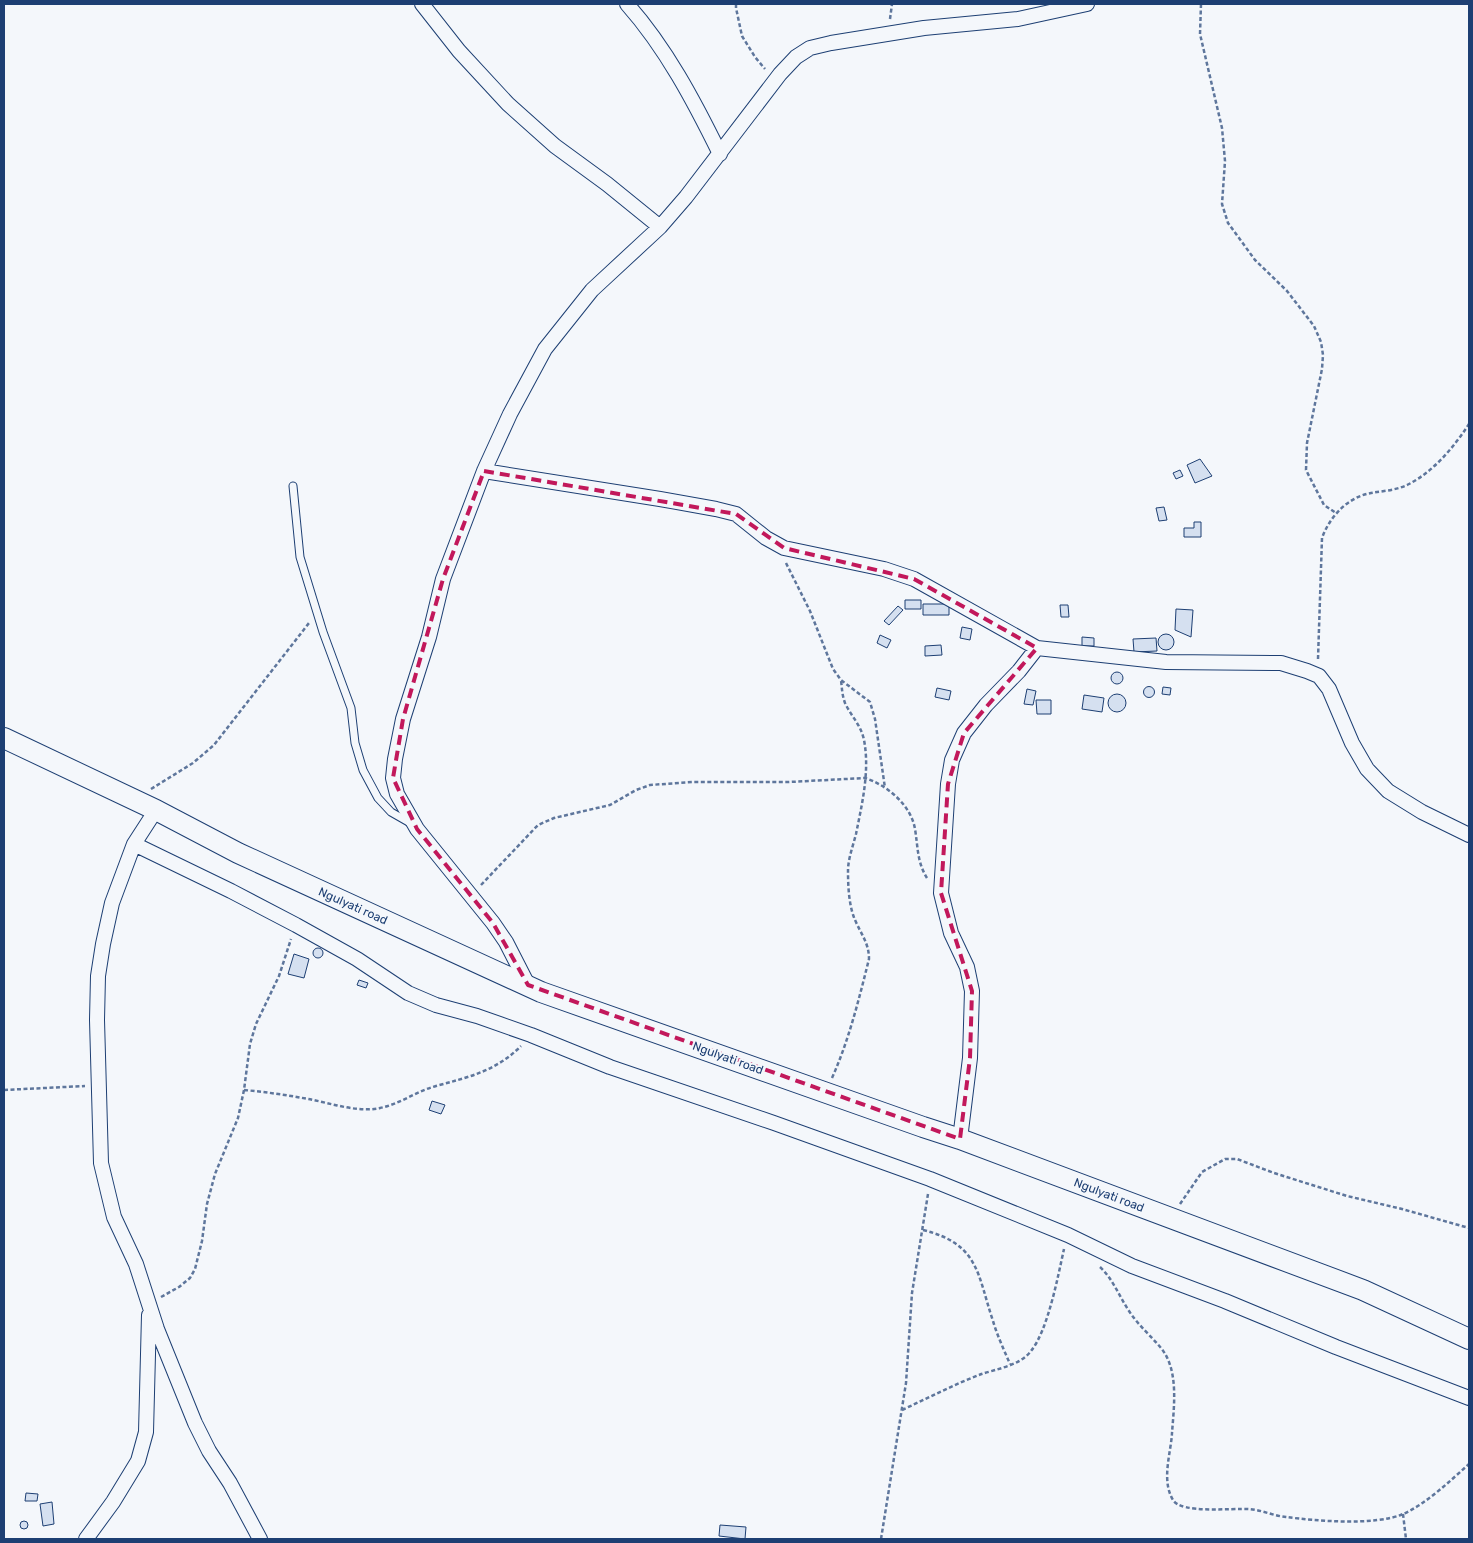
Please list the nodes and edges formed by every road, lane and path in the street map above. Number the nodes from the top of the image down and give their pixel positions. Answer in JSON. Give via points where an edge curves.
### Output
{"nodes":[{"id":1,"x":422,"y":4,"type":"edge"},
{"id":2,"x":627,"y":4,"type":"edge"},
{"id":3,"x":736,"y":4,"type":"edge"},
{"id":4,"x":1087,"y":4,"type":"edge"},
{"id":5,"x":1201,"y":4,"type":"edge"},
{"id":6,"x":774,"y":80,"type":"junction"},
{"id":7,"x":720,"y":154,"type":"junction"},
{"id":8,"x":660,"y":227,"type":"junction"},
{"id":9,"x":1469,"y":424,"type":"edge"},
{"id":10,"x":484,"y":471,"type":"junction"},
{"id":11,"x":293,"y":486,"type":"dead end"},
{"id":12,"x":1336,"y":513,"type":"junction"},
{"id":13,"x":780,"y":545,"type":"junction"},
{"id":14,"x":317,"y":613,"type":"junction"},
{"id":15,"x":1037,"y":648,"type":"junction"},
{"id":16,"x":1319,"y":676,"type":"junction"},
{"id":17,"x":841,"y":680,"type":"junction"},
{"id":18,"x":4,"y":738,"type":"edge"},
{"id":19,"x":865,"y":778,"type":"junction"},
{"id":20,"x":885,"y":788,"type":"junction"},
{"id":21,"x":132,"y":799,"type":"junction"},
{"id":22,"x":156,"y":810,"type":"junction"},
{"id":23,"x":416,"y":826,"type":"junction"},
{"id":24,"x":1469,"y":835,"type":"edge"},
{"id":25,"x":134,"y":844,"type":"junction"},
{"id":26,"x":941,"y":893,"type":"junction"},
{"id":27,"x":472,"y":895,"type":"junction"},
{"id":28,"x":296,"y":926,"type":"junction"},
{"id":29,"x":528,"y":986,"type":"junction"},
{"id":30,"x":531,"y":1035,"type":"junction"},
{"id":31,"x":99,"y":1086,"type":"junction"},
{"id":32,"x":4,"y":1090,"type":"edge"},
{"id":33,"x":244,"y":1090,"type":"junction"},
{"id":34,"x":825,"y":1093,"type":"junction"},
{"id":35,"x":960,"y":1139,"type":"junction"},
{"id":36,"x":930,"y":1179,"type":"junction"},
{"id":37,"x":1170,"y":1218,"type":"junction"},
{"id":38,"x":1469,"y":1228,"type":"edge"},
{"id":39,"x":923,"y":1230,"type":"junction"},
{"id":40,"x":1068,"y":1235,"type":"junction"},
{"id":41,"x":1096,"y":1265,"type":"dead end"},
{"id":42,"x":149,"y":1304,"type":"junction"},
{"id":43,"x":1469,"y":1339,"type":"edge"},
{"id":44,"x":1010,"y":1364,"type":"junction"},
{"id":45,"x":1469,"y":1398,"type":"edge"},
{"id":46,"x":902,"y":1410,"type":"junction"},
{"id":47,"x":1469,"y":1464,"type":"edge"},
{"id":48,"x":1403,"y":1514,"type":"junction"},
{"id":49,"x":86,"y":1539,"type":"edge"},
{"id":50,"x":260,"y":1539,"type":"edge"},
{"id":51,"x":881,"y":1539,"type":"edge"},
{"id":52,"x":1406,"y":1539,"type":"edge"}],
"edges":[{"from":1,"to":8,"type":"street","via":[[459,51],[508,104],[555,146]]},
{"from":2,"to":7,"type":"street","via":[[679,75]]},
{"from":3,"to":6,"type":"path","via":[[742,36]]},
{"from":4,"to":6,"type":"street","via":[[1018,19],[924,28],[810,48],[796,57]]},
{"from":5,"to":12,"type":"path","via":[[1200,34],[1222,128],[1222,204],[1228,223],[1255,260],[1287,291],[1314,326],[1321,342],[1322,369],[1307,443],[1306,470],[1324,505]]},
{"from":6,"to":7,"type":"street"},
{"from":7,"to":8,"type":"street"},
{"from":8,"to":10,"type":"street","via":[[592,290],[545,349]]},
{"from":9,"to":12,"type":"path","via":[[1429,471],[1408,485],[1357,496]]},
{"from":10,"to":13,"type":"street","via":[[716,509],[736,514]]},
{"from":10,"to":23,"type":"street","via":[[443,579],[429,638],[403,719],[395,759],[393,778],[397,794]]},
{"from":11,"to":14,"type":"lane","via":[[300,556]]},
{"from":12,"to":16,"type":"path","via":[[1322,538]]},
{"from":13,"to":15,"type":"street","via":[[914,579]]},
{"from":13,"to":17,"type":"path","via":[[833,669]]},
{"from":14,"to":21,"type":"path","via":[[214,745],[186,768]]},
{"from":14,"to":23,"type":"lane","via":[[351,708],[355,742],[363,770],[378,798],[391,812]]},
{"from":15,"to":16,"type":"street","via":[[1166,662],[1281,663]]},
{"from":15,"to":26,"type":"street","via":[[964,733],[952,760]]},
{"from":16,"to":24,"type":"street","via":[[1329,689],[1367,770],[1388,791]]},
{"from":17,"to":19,"type":"path","via":[[845,703],[864,740]]},
{"from":17,"to":20,"type":"path","via":[[870,702]]},
{"from":18,"to":21,"type":"main road","name":"Ngulyati road"},
{"from":19,"to":20,"type":"path"},
{"from":19,"to":27,"type":"path","via":[[650,785],[610,805],[538,825]]},
{"from":19,"to":34,"type":"path","via":[[848,868],[848,884],[854,919],[866,940],[869,959],[841,1058]]},
{"from":20,"to":26,"type":"path","via":[[898,797],[913,821],[922,870]]},
{"from":21,"to":22,"type":"main road","name":"Ngulyati road"},
{"from":22,"to":25,"type":"street"},
{"from":22,"to":29,"type":"main road","name":"Ngulyati road","via":[[238,854]]},
{"from":23,"to":27,"type":"street"},
{"from":25,"to":28,"type":"street"},
{"from":25,"to":31,"type":"street","via":[[112,903],[98,976]]},
{"from":26,"to":35,"type":"street","via":[[951,933],[967,967],[972,991],[970,1058]]},
{"from":27,"to":29,"type":"street","via":[[506,942]]},
{"from":28,"to":30,"type":"street","via":[[357,959],[408,993]]},
{"from":28,"to":33,"type":"path","via":[[279,976],[256,1024]]},
{"from":29,"to":34,"type":"main road","name":"Ngulyati road"},
{"from":30,"to":33,"type":"path","via":[[512,1055],[488,1069],[378,1109]]},
{"from":30,"to":36,"type":"street","via":[[610,1067]]},
{"from":31,"to":32,"type":"path"},
{"from":31,"to":42,"type":"street","via":[[101,1163],[114,1217],[136,1264]]},
{"from":33,"to":42,"type":"path","via":[[238,1118],[215,1174],[195,1269],[180,1288]]},
{"from":34,"to":35,"type":"main road","name":"Ngulyati road"},
{"from":35,"to":37,"type":"main road","name":"Ngulyati road"},
{"from":36,"to":39,"type":"path"},
{"from":36,"to":40,"type":"street"},
{"from":37,"to":38,"type":"path","via":[[1202,1172],[1225,1159],[1237,1159],[1347,1196]]},
{"from":37,"to":43,"type":"main road","name":"Ngulyati road","via":[[1363,1290]]},
{"from":39,"to":44,"type":"path","via":[[952,1240],[973,1261]]},
{"from":39,"to":46,"type":"path","via":[[912,1293]]},
{"from":40,"to":44,"type":"path","via":[[1041,1336],[1031,1352]]},
{"from":40,"to":45,"type":"street","via":[[1132,1266]]},
{"from":41,"to":48,"type":"path","via":[[1112,1281],[1129,1312],[1169,1360],[1173,1402],[1168,1484],[1175,1503],[1184,1507],[1251,1509],[1286,1517],[1326,1520],[1374,1520]]},
{"from":42,"to":49,"type":"street","via":[[146,1432],[138,1461],[114,1502]]},
{"from":42,"to":50,"type":"street","via":[[195,1423]]},
{"from":44,"to":46,"type":"path"},
{"from":46,"to":51,"type":"path"},
{"from":47,"to":48,"type":"path","via":[[1437,1493]]},
{"from":48,"to":52,"type":"path"}]}
